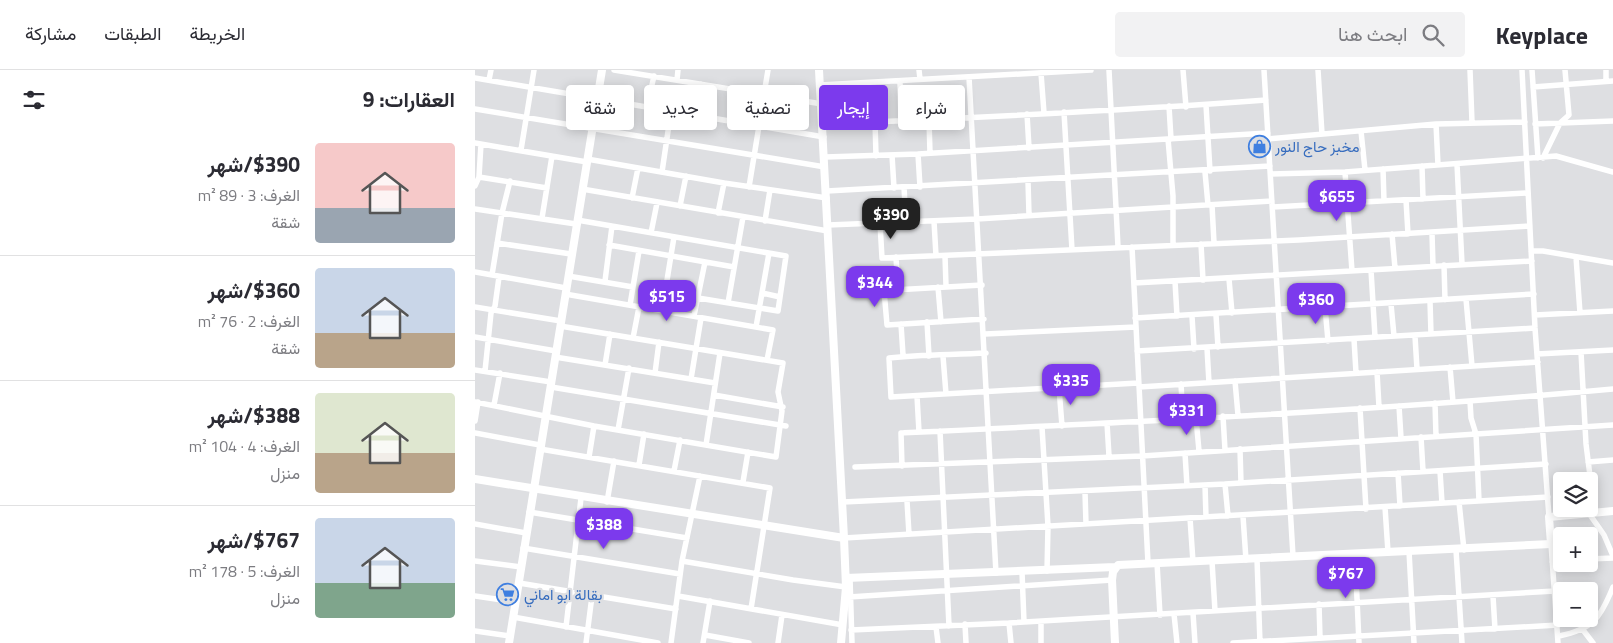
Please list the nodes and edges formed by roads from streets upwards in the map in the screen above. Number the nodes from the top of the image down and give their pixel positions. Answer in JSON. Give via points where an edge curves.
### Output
{"nodes":[{"id":1,"x":491,"y":70,"type":"edge"},
{"id":2,"x":534,"y":70,"type":"edge"},
{"id":3,"x":602,"y":70,"type":"edge"},
{"id":4,"x":614,"y":70,"type":"edge"},
{"id":5,"x":678,"y":70,"type":"edge"},
{"id":6,"x":768,"y":70,"type":"edge"},
{"id":7,"x":819,"y":70,"type":"edge"},
{"id":8,"x":919,"y":70,"type":"edge"},
{"id":9,"x":1079,"y":70,"type":"edge"},
{"id":10,"x":1091,"y":70,"type":"edge"},
{"id":11,"x":1109,"y":70,"type":"edge"},
{"id":12,"x":1183,"y":70,"type":"edge"},
{"id":13,"x":1264,"y":70,"type":"edge"},
{"id":14,"x":1317,"y":70,"type":"edge"},
{"id":15,"x":1470,"y":70,"type":"edge"},
{"id":16,"x":1522,"y":70,"type":"edge"},
{"id":17,"x":1532,"y":70,"type":"edge"},
{"id":18,"x":1565,"y":70,"type":"edge"},
{"id":19,"x":1606,"y":70,"type":"edge"},
{"id":20,"x":1041,"y":72,"type":"junction"},
{"id":21,"x":994,"y":73,"type":"edge"},
{"id":22,"x":654,"y":76,"type":"junction"},
{"id":23,"x":969,"y":77,"type":"junction"},
{"id":24,"x":475,"y":78,"type":"edge"},
{"id":25,"x":920,"y":79,"type":"junction"},
{"id":26,"x":489,"y":80,"type":"junction"},
{"id":27,"x":677,"y":80,"type":"junction"},
{"id":28,"x":900,"y":81,"type":"junction"},
{"id":29,"x":1610,"y":81,"type":"edge"},
{"id":30,"x":701,"y":84,"type":"joint"},
{"id":31,"x":1567,"y":84,"type":"junction"},
{"id":32,"x":599,"y":85,"type":"edge"},
{"id":33,"x":652,"y":85,"type":"edge"},
{"id":34,"x":766,"y":85,"type":"edge"},
{"id":35,"x":820,"y":85,"type":"joint"},
{"id":36,"x":900,"y":85,"type":"edge"},
{"id":37,"x":1533,"y":87,"type":"junction"},
{"id":38,"x":531,"y":88,"type":"junction"},
{"id":39,"x":727,"y":88,"type":"edge"},
{"id":40,"x":566,"y":93,"type":"edge"},
{"id":41,"x":1266,"y":100,"type":"junction"},
{"id":42,"x":1206,"y":105,"type":"junction"},
{"id":43,"x":1169,"y":106,"type":"junction"},
{"id":44,"x":1186,"y":107,"type":"junction"},
{"id":45,"x":1111,"y":109,"type":"junction"},
{"id":46,"x":475,"y":110,"type":"edge"},
{"id":47,"x":1064,"y":112,"type":"junction"},
{"id":48,"x":1044,"y":113,"type":"junction"},
{"id":49,"x":1027,"y":114,"type":"junction"},
{"id":50,"x":965,"y":117,"type":"edge"},
{"id":51,"x":972,"y":117,"type":"junction"},
{"id":52,"x":526,"y":118,"type":"junction"},
{"id":53,"x":1613,"y":121,"type":"edge"},
{"id":54,"x":1473,"y":122,"type":"junction"},
{"id":55,"x":1525,"y":122,"type":"junction"},
{"id":56,"x":1560,"y":123,"type":"junction"},
{"id":57,"x":1436,"y":124,"type":"junction"},
{"id":58,"x":1535,"y":124,"type":"junction"},
{"id":59,"x":566,"y":125,"type":"edge"},
{"id":60,"x":592,"y":130,"type":"joint"},
{"id":61,"x":668,"y":130,"type":"edge"},
{"id":62,"x":758,"y":130,"type":"edge"},
{"id":63,"x":783,"y":130,"type":"edge"},
{"id":64,"x":823,"y":130,"type":"edge"},
{"id":65,"x":875,"y":130,"type":"edge"},
{"id":66,"x":929,"y":130,"type":"edge"},
{"id":67,"x":1361,"y":131,"type":"junction"},
{"id":68,"x":1322,"y":134,"type":"junction"},
{"id":69,"x":1268,"y":136,"type":"junction"},
{"id":70,"x":824,"y":137,"type":"junction"},
{"id":71,"x":1208,"y":137,"type":"junction"},
{"id":72,"x":1169,"y":139,"type":"junction"},
{"id":73,"x":667,"y":140,"type":"junction"},
{"id":74,"x":1113,"y":142,"type":"junction"},
{"id":75,"x":478,"y":144,"type":"edge"},
{"id":76,"x":1065,"y":146,"type":"junction"},
{"id":77,"x":1029,"y":148,"type":"junction"},
{"id":78,"x":521,"y":150,"type":"junction"},
{"id":79,"x":973,"y":151,"type":"junction"},
{"id":80,"x":930,"y":153,"type":"junction"},
{"id":81,"x":918,"y":154,"type":"junction"},
{"id":82,"x":892,"y":155,"type":"junction"},
{"id":83,"x":552,"y":156,"type":"junction"},
{"id":84,"x":754,"y":156,"type":"junction"},
{"id":85,"x":876,"y":156,"type":"junction"},
{"id":86,"x":825,"y":157,"type":"junction"},
{"id":87,"x":1541,"y":158,"type":"junction"},
{"id":88,"x":1527,"y":159,"type":"junction"},
{"id":89,"x":587,"y":161,"type":"junction"},
{"id":90,"x":1457,"y":164,"type":"junction"},
{"id":91,"x":1438,"y":165,"type":"junction"},
{"id":92,"x":1270,"y":166,"type":"junction"},
{"id":93,"x":1422,"y":166,"type":"junction"},
{"id":94,"x":825,"y":167,"type":"junction"},
{"id":95,"x":638,"y":168,"type":"junction"},
{"id":96,"x":1383,"y":169,"type":"junction"},
{"id":97,"x":1365,"y":170,"type":"junction"},
{"id":98,"x":1208,"y":171,"type":"junction"},
{"id":99,"x":662,"y":172,"type":"junction"},
{"id":100,"x":1345,"y":172,"type":"junction"},
{"id":101,"x":1613,"y":172,"type":"edge"},
{"id":102,"x":1170,"y":173,"type":"junction"},
{"id":103,"x":1271,"y":174,"type":"junction"},
{"id":104,"x":686,"y":176,"type":"junction"},
{"id":105,"x":1115,"y":176,"type":"junction"},
{"id":106,"x":479,"y":177,"type":"junction"},
{"id":107,"x":1067,"y":180,"type":"junction"},
{"id":108,"x":1028,"y":181,"type":"junction"},
{"id":109,"x":510,"y":182,"type":"junction"},
{"id":110,"x":724,"y":183,"type":"junction"},
{"id":111,"x":975,"y":184,"type":"junction"},
{"id":112,"x":475,"y":186,"type":"edge"},
{"id":113,"x":749,"y":187,"type":"junction"},
{"id":114,"x":904,"y":187,"type":"junction"},
{"id":115,"x":920,"y":187,"type":"junction"},
{"id":116,"x":547,"y":188,"type":"junction"},
{"id":117,"x":894,"y":188,"type":"junction"},
{"id":118,"x":582,"y":189,"type":"junction"},
{"id":119,"x":770,"y":190,"type":"junction"},
{"id":120,"x":1528,"y":193,"type":"junction"},
{"id":121,"x":827,"y":195,"type":"junction"},
{"id":122,"x":1459,"y":197,"type":"junction"},
{"id":123,"x":633,"y":198,"type":"junction"},
{"id":124,"x":1423,"y":199,"type":"junction"},
{"id":125,"x":1406,"y":200,"type":"junction"},
{"id":126,"x":1384,"y":201,"type":"junction"},
{"id":127,"x":657,"y":203,"type":"junction"},
{"id":128,"x":1346,"y":203,"type":"junction"},
{"id":129,"x":1273,"y":204,"type":"junction"},
{"id":130,"x":1210,"y":205,"type":"junction"},
{"id":131,"x":681,"y":206,"type":"junction"},
{"id":132,"x":1173,"y":207,"type":"junction"},
{"id":133,"x":475,"y":209,"type":"edge"},
{"id":134,"x":1117,"y":211,"type":"junction"},
{"id":135,"x":502,"y":212,"type":"junction"},
{"id":136,"x":718,"y":213,"type":"junction"},
{"id":137,"x":1069,"y":213,"type":"junction"},
{"id":138,"x":1029,"y":215,"type":"junction"},
{"id":139,"x":743,"y":217,"type":"junction"},
{"id":140,"x":542,"y":218,"type":"junction"},
{"id":141,"x":977,"y":219,"type":"junction"},
{"id":142,"x":765,"y":221,"type":"junction"},
{"id":143,"x":934,"y":221,"type":"junction"},
{"id":144,"x":576,"y":222,"type":"junction"},
{"id":145,"x":906,"y":222,"type":"junction"},
{"id":146,"x":880,"y":223,"type":"junction"},
{"id":147,"x":612,"y":226,"type":"junction"},
{"id":148,"x":1530,"y":226,"type":"junction"},
{"id":149,"x":828,"y":228,"type":"junction"},
{"id":150,"x":1461,"y":231,"type":"junction"},
{"id":151,"x":1432,"y":232,"type":"junction"},
{"id":152,"x":651,"y":233,"type":"junction"},
{"id":153,"x":1393,"y":234,"type":"junction"},
{"id":154,"x":1408,"y":234,"type":"junction"},
{"id":155,"x":674,"y":237,"type":"junction"},
{"id":156,"x":1349,"y":238,"type":"junction"},
{"id":157,"x":1275,"y":241,"type":"junction"},
{"id":158,"x":497,"y":243,"type":"junction"},
{"id":159,"x":1214,"y":243,"type":"junction"},
{"id":160,"x":1173,"y":244,"type":"junction"},
{"id":161,"x":1201,"y":244,"type":"junction"},
{"id":162,"x":609,"y":245,"type":"junction"},
{"id":163,"x":1131,"y":246,"type":"junction"},
{"id":164,"x":1118,"y":247,"type":"junction"},
{"id":165,"x":738,"y":248,"type":"junction"},
{"id":166,"x":1072,"y":250,"type":"junction"},
{"id":167,"x":639,"y":251,"type":"junction"},
{"id":168,"x":1531,"y":251,"type":"junction"},
{"id":169,"x":769,"y":253,"type":"junction"},
{"id":170,"x":571,"y":254,"type":"junction"},
{"id":171,"x":980,"y":254,"type":"junction"},
{"id":172,"x":671,"y":256,"type":"junction"},
{"id":173,"x":936,"y":256,"type":"junction"},
{"id":174,"x":945,"y":256,"type":"junction"},
{"id":175,"x":896,"y":257,"type":"junction"},
{"id":176,"x":1576,"y":257,"type":"junction"},
{"id":177,"x":1532,"y":261,"type":"junction"},
{"id":178,"x":705,"y":262,"type":"junction"},
{"id":179,"x":1613,"y":263,"type":"edge"},
{"id":180,"x":1463,"y":264,"type":"junction"},
{"id":181,"x":1444,"y":265,"type":"junction"},
{"id":182,"x":1433,"y":266,"type":"junction"},
{"id":183,"x":735,"y":267,"type":"junction"},
{"id":184,"x":1395,"y":268,"type":"junction"},
{"id":185,"x":1371,"y":270,"type":"junction"},
{"id":186,"x":1352,"y":271,"type":"junction"},
{"id":187,"x":475,"y":272,"type":"edge"},
{"id":188,"x":492,"y":276,"type":"junction"},
{"id":189,"x":568,"y":276,"type":"junction"},
{"id":190,"x":1277,"y":276,"type":"junction"},
{"id":191,"x":499,"y":277,"type":"junction"},
{"id":192,"x":1229,"y":279,"type":"junction"},
{"id":193,"x":1203,"y":280,"type":"junction"},
{"id":194,"x":1175,"y":281,"type":"junction"},
{"id":195,"x":605,"y":282,"type":"junction"},
{"id":196,"x":1133,"y":283,"type":"junction"},
{"id":197,"x":982,"y":285,"type":"junction"},
{"id":198,"x":947,"y":286,"type":"junction"},
{"id":199,"x":633,"y":287,"type":"junction"},
{"id":200,"x":938,"y":287,"type":"junction"},
{"id":201,"x":884,"y":290,"type":"junction"},
{"id":202,"x":898,"y":290,"type":"junction"},
{"id":203,"x":566,"y":291,"type":"junction"},
{"id":204,"x":858,"y":292,"type":"dead end"},
{"id":205,"x":762,"y":293,"type":"junction"},
{"id":206,"x":1533,"y":294,"type":"junction"},
{"id":207,"x":780,"y":297,"type":"junction"},
{"id":208,"x":698,"y":298,"type":"junction"},
{"id":209,"x":1466,"y":299,"type":"junction"},
{"id":210,"x":1445,"y":300,"type":"junction"},
{"id":211,"x":1430,"y":301,"type":"junction"},
{"id":212,"x":728,"y":303,"type":"junction"},
{"id":213,"x":1391,"y":304,"type":"junction"},
{"id":214,"x":631,"y":305,"type":"junction"},
{"id":215,"x":1373,"y":305,"type":"junction"},
{"id":216,"x":475,"y":307,"type":"edge"},
{"id":217,"x":639,"y":307,"type":"junction"},
{"id":218,"x":759,"y":308,"type":"junction"},
{"id":219,"x":1325,"y":308,"type":"junction"},
{"id":220,"x":493,"y":309,"type":"junction"},
{"id":221,"x":1279,"y":310,"type":"junction"},
{"id":222,"x":662,"y":311,"type":"junction"},
{"id":223,"x":1613,"y":311,"type":"edge"},
{"id":224,"x":1232,"y":313,"type":"junction"},
{"id":225,"x":1580,"y":313,"type":"junction"},
{"id":226,"x":1217,"y":315,"type":"junction"},
{"id":227,"x":1535,"y":315,"type":"junction"},
{"id":228,"x":1177,"y":316,"type":"junction"},
{"id":229,"x":1191,"y":316,"type":"junction"},
{"id":230,"x":697,"y":317,"type":"junction"},
{"id":231,"x":1135,"y":318,"type":"junction"},
{"id":232,"x":984,"y":319,"type":"junction"},
{"id":233,"x":927,"y":322,"type":"junction"},
{"id":234,"x":941,"y":322,"type":"junction"},
{"id":235,"x":561,"y":324,"type":"junction"},
{"id":236,"x":901,"y":324,"type":"junction"},
{"id":237,"x":756,"y":327,"type":"junction"},
{"id":238,"x":1136,"y":328,"type":"junction"},
{"id":239,"x":1535,"y":328,"type":"junction"},
{"id":240,"x":1470,"y":331,"type":"junction"},
{"id":241,"x":610,"y":334,"type":"junction"},
{"id":242,"x":985,"y":334,"type":"junction"},
{"id":243,"x":1431,"y":334,"type":"junction"},
{"id":244,"x":1394,"y":336,"type":"junction"},
{"id":245,"x":1415,"y":336,"type":"junction"},
{"id":246,"x":475,"y":337,"type":"edge"},
{"id":247,"x":1375,"y":337,"type":"junction"},
{"id":248,"x":633,"y":338,"type":"junction"},
{"id":249,"x":489,"y":339,"type":"junction"},
{"id":250,"x":1354,"y":339,"type":"junction"},
{"id":251,"x":1327,"y":341,"type":"junction"},
{"id":252,"x":659,"y":342,"type":"junction"},
{"id":253,"x":1281,"y":344,"type":"junction"},
{"id":254,"x":1218,"y":347,"type":"junction"},
{"id":255,"x":1207,"y":348,"type":"junction"},
{"id":256,"x":696,"y":349,"type":"junction"},
{"id":257,"x":1194,"y":349,"type":"junction"},
{"id":258,"x":1613,"y":350,"type":"edge"},
{"id":259,"x":1137,"y":351,"type":"junction"},
{"id":260,"x":1581,"y":352,"type":"junction"},
{"id":261,"x":720,"y":353,"type":"junction"},
{"id":262,"x":986,"y":353,"type":"junction"},
{"id":263,"x":556,"y":354,"type":"junction"},
{"id":264,"x":1537,"y":354,"type":"junction"},
{"id":265,"x":903,"y":355,"type":"junction"},
{"id":266,"x":929,"y":356,"type":"junction"},
{"id":267,"x":943,"y":356,"type":"junction"},
{"id":268,"x":767,"y":360,"type":"junction"},
{"id":269,"x":1538,"y":362,"type":"junction"},
{"id":270,"x":605,"y":365,"type":"junction"},
{"id":271,"x":1472,"y":366,"type":"junction"},
{"id":272,"x":1450,"y":367,"type":"junction"},
{"id":273,"x":629,"y":368,"type":"junction"},
{"id":274,"x":1417,"y":369,"type":"junction"},
{"id":275,"x":475,"y":370,"type":"edge"},
{"id":276,"x":485,"y":371,"type":"junction"},
{"id":277,"x":1377,"y":372,"type":"junction"},
{"id":278,"x":655,"y":373,"type":"junction"},
{"id":279,"x":1356,"y":373,"type":"junction"},
{"id":280,"x":500,"y":374,"type":"junction"},
{"id":281,"x":1283,"y":377,"type":"junction"},
{"id":282,"x":691,"y":379,"type":"junction"},
{"id":283,"x":1235,"y":381,"type":"junction"},
{"id":284,"x":1209,"y":382,"type":"junction"},
{"id":285,"x":715,"y":383,"type":"junction"},
{"id":286,"x":551,"y":384,"type":"junction"},
{"id":287,"x":1181,"y":384,"type":"junction"},
{"id":288,"x":1139,"y":385,"type":"junction"},
{"id":289,"x":1059,"y":388,"type":"junction"},
{"id":290,"x":1613,"y":389,"type":"edge"},
{"id":291,"x":986,"y":391,"type":"junction"},
{"id":292,"x":1583,"y":392,"type":"junction"},
{"id":293,"x":945,"y":394,"type":"junction"},
{"id":294,"x":714,"y":395,"type":"junction"},
{"id":295,"x":1541,"y":395,"type":"junction"},
{"id":296,"x":917,"y":396,"type":"junction"},
{"id":297,"x":624,"y":400,"type":"junction"},
{"id":298,"x":1470,"y":401,"type":"junction"},
{"id":299,"x":476,"y":402,"type":"edge"},
{"id":300,"x":1453,"y":402,"type":"junction"},
{"id":301,"x":1435,"y":403,"type":"junction"},
{"id":302,"x":494,"y":406,"type":"junction"},
{"id":303,"x":1399,"y":406,"type":"junction"},
{"id":304,"x":783,"y":407,"type":"junction"},
{"id":305,"x":1379,"y":407,"type":"junction"},
{"id":306,"x":1360,"y":408,"type":"junction"},
{"id":307,"x":1285,"y":412,"type":"junction"},
{"id":308,"x":711,"y":414,"type":"junction"},
{"id":309,"x":1238,"y":415,"type":"junction"},
{"id":310,"x":545,"y":416,"type":"junction"},
{"id":311,"x":1223,"y":416,"type":"junction"},
{"id":312,"x":1196,"y":418,"type":"junction"},
{"id":313,"x":1183,"y":419,"type":"junction"},
{"id":314,"x":475,"y":421,"type":"edge"},
{"id":315,"x":1140,"y":421,"type":"junction"},
{"id":316,"x":1107,"y":424,"type":"junction"},
{"id":317,"x":1613,"y":425,"type":"edge"},
{"id":318,"x":594,"y":426,"type":"junction"},
{"id":319,"x":783,"y":426,"type":"junction"},
{"id":320,"x":1062,"y":426,"type":"junction"},
{"id":321,"x":1584,"y":426,"type":"junction"},
{"id":322,"x":1042,"y":427,"type":"junction"},
{"id":323,"x":987,"y":428,"type":"junction"},
{"id":324,"x":1543,"y":429,"type":"junction"},
{"id":325,"x":618,"y":430,"type":"junction"},
{"id":326,"x":940,"y":431,"type":"junction"},
{"id":327,"x":919,"y":432,"type":"junction"},
{"id":328,"x":475,"y":433,"type":"edge"},
{"id":329,"x":644,"y":434,"type":"junction"},
{"id":330,"x":1476,"y":434,"type":"junction"},
{"id":331,"x":1436,"y":436,"type":"junction"},
{"id":332,"x":1421,"y":437,"type":"junction"},
{"id":333,"x":1401,"y":438,"type":"junction"},
{"id":334,"x":679,"y":440,"type":"junction"},
{"id":335,"x":1361,"y":441,"type":"junction"},
{"id":336,"x":706,"y":445,"type":"junction"},
{"id":337,"x":1287,"y":445,"type":"junction"},
{"id":338,"x":540,"y":447,"type":"junction"},
{"id":339,"x":1240,"y":449,"type":"junction"},
{"id":340,"x":1225,"y":450,"type":"junction"},
{"id":341,"x":748,"y":452,"type":"junction"},
{"id":342,"x":1199,"y":452,"type":"junction"},
{"id":343,"x":1185,"y":453,"type":"junction"},
{"id":344,"x":1109,"y":456,"type":"junction"},
{"id":345,"x":1142,"y":456,"type":"junction"},
{"id":346,"x":589,"y":457,"type":"junction"},
{"id":347,"x":1043,"y":459,"type":"junction"},
{"id":348,"x":1613,"y":460,"type":"edge"},
{"id":349,"x":614,"y":461,"type":"junction"},
{"id":350,"x":1588,"y":462,"type":"junction"},
{"id":351,"x":990,"y":463,"type":"junction"},
{"id":352,"x":941,"y":464,"type":"junction"},
{"id":353,"x":1546,"y":464,"type":"junction"},
{"id":354,"x":639,"y":465,"type":"junction"},
{"id":355,"x":902,"y":466,"type":"junction"},
{"id":356,"x":855,"y":467,"type":"dead end"},
{"id":357,"x":1477,"y":469,"type":"junction"},
{"id":358,"x":674,"y":471,"type":"junction"},
{"id":359,"x":1423,"y":471,"type":"junction"},
{"id":360,"x":1440,"y":471,"type":"junction"},
{"id":361,"x":1588,"y":472,"type":"edge"},
{"id":362,"x":1398,"y":473,"type":"junction"},
{"id":363,"x":1363,"y":475,"type":"junction"},
{"id":364,"x":700,"y":476,"type":"junction"},
{"id":365,"x":1289,"y":479,"type":"junction"},
{"id":366,"x":475,"y":480,"type":"edge"},
{"id":367,"x":743,"y":482,"type":"junction"},
{"id":368,"x":1241,"y":482,"type":"junction"},
{"id":369,"x":1225,"y":484,"type":"junction"},
{"id":370,"x":1205,"y":485,"type":"junction"},
{"id":371,"x":1187,"y":486,"type":"junction"},
{"id":372,"x":1143,"y":488,"type":"junction"},
{"id":373,"x":533,"y":490,"type":"junction"},
{"id":374,"x":1085,"y":492,"type":"junction"},
{"id":375,"x":1045,"y":493,"type":"junction"},
{"id":376,"x":991,"y":495,"type":"junction"},
{"id":377,"x":1548,"y":497,"type":"junction"},
{"id":378,"x":581,"y":498,"type":"junction"},
{"id":379,"x":942,"y":498,"type":"junction"},
{"id":380,"x":907,"y":501,"type":"junction"},
{"id":381,"x":1479,"y":501,"type":"junction"},
{"id":382,"x":607,"y":502,"type":"junction"},
{"id":383,"x":843,"y":502,"type":"junction"},
{"id":384,"x":1459,"y":502,"type":"junction"},
{"id":385,"x":1442,"y":503,"type":"junction"},
{"id":386,"x":1400,"y":506,"type":"junction"},
{"id":387,"x":1385,"y":507,"type":"junction"},
{"id":388,"x":1366,"y":508,"type":"junction"},
{"id":389,"x":1613,"y":511,"type":"edge"},
{"id":390,"x":529,"y":512,"type":"junction"},
{"id":391,"x":1291,"y":512,"type":"junction"},
{"id":392,"x":1598,"y":512,"type":"edge"},
{"id":393,"x":692,"y":516,"type":"junction"},
{"id":394,"x":1228,"y":516,"type":"junction"},
{"id":395,"x":1243,"y":516,"type":"junction"},
{"id":396,"x":1553,"y":516,"type":"edge"},
{"id":397,"x":1206,"y":517,"type":"junction"},
{"id":398,"x":1549,"y":517,"type":"junction"},
{"id":399,"x":1592,"y":517,"type":"edge"},
{"id":400,"x":1190,"y":518,"type":"junction"},
{"id":401,"x":577,"y":520,"type":"junction"},
{"id":402,"x":1144,"y":520,"type":"junction"},
{"id":403,"x":475,"y":524,"type":"edge"},
{"id":404,"x":1086,"y":524,"type":"junction"},
{"id":405,"x":1048,"y":526,"type":"junction"},
{"id":406,"x":764,"y":527,"type":"junction"},
{"id":407,"x":994,"y":529,"type":"junction"},
{"id":408,"x":526,"y":533,"type":"junction"},
{"id":409,"x":944,"y":533,"type":"junction"},
{"id":410,"x":909,"y":534,"type":"junction"},
{"id":411,"x":687,"y":538,"type":"junction"},
{"id":412,"x":844,"y":538,"type":"junction"},
{"id":413,"x":1551,"y":544,"type":"junction"},
{"id":414,"x":523,"y":548,"type":"junction"},
{"id":415,"x":1460,"y":550,"type":"junction"},
{"id":416,"x":1409,"y":551,"type":"junction"},
{"id":417,"x":1388,"y":552,"type":"junction"},
{"id":418,"x":1355,"y":554,"type":"junction"},
{"id":419,"x":573,"y":555,"type":"junction"},
{"id":420,"x":1293,"y":556,"type":"junction"},
{"id":421,"x":1613,"y":557,"type":"edge"},
{"id":422,"x":1598,"y":558,"type":"edge"},
{"id":423,"x":1257,"y":559,"type":"junction"},
{"id":424,"x":1245,"y":560,"type":"junction"},
{"id":425,"x":475,"y":561,"type":"edge"},
{"id":426,"x":682,"y":561,"type":"junction"},
{"id":427,"x":1212,"y":561,"type":"junction"},
{"id":428,"x":1157,"y":562,"type":"junction"},
{"id":429,"x":1193,"y":562,"type":"junction"},
{"id":430,"x":1552,"y":562,"type":"joint"},
{"id":431,"x":1148,"y":563,"type":"junction"},
{"id":432,"x":521,"y":567,"type":"junction"},
{"id":433,"x":1115,"y":567,"type":"junction"},
{"id":434,"x":1047,"y":571,"type":"junction"},
{"id":435,"x":1022,"y":572,"type":"junction"},
{"id":436,"x":996,"y":573,"type":"junction"},
{"id":437,"x":680,"y":574,"type":"junction"},
{"id":438,"x":756,"y":574,"type":"junction"},
{"id":439,"x":948,"y":575,"type":"junction"},
{"id":440,"x":848,"y":578,"type":"junction"},
{"id":441,"x":1112,"y":580,"type":"junction"},
{"id":442,"x":1554,"y":582,"type":"edge"},
{"id":443,"x":519,"y":583,"type":"junction"},
{"id":444,"x":1023,"y":585,"type":"junction"},
{"id":445,"x":846,"y":587,"type":"junction"},
{"id":446,"x":1613,"y":587,"type":"edge"},
{"id":447,"x":948,"y":590,"type":"junction"},
{"id":448,"x":1553,"y":591,"type":"edge"},
{"id":449,"x":569,"y":592,"type":"junction"},
{"id":450,"x":475,"y":596,"type":"edge"},
{"id":451,"x":592,"y":596,"type":"junction"},
{"id":452,"x":678,"y":596,"type":"junction"},
{"id":453,"x":1493,"y":596,"type":"junction"},
{"id":454,"x":849,"y":597,"type":"junction"},
{"id":455,"x":1460,"y":597,"type":"junction"},
{"id":456,"x":1411,"y":600,"type":"junction"},
{"id":457,"x":710,"y":601,"type":"junction"},
{"id":458,"x":516,"y":602,"type":"junction"},
{"id":459,"x":1357,"y":602,"type":"junction"},
{"id":460,"x":1319,"y":604,"type":"junction"},
{"id":461,"x":1258,"y":608,"type":"junction"},
{"id":462,"x":675,"y":609,"type":"junction"},
{"id":463,"x":751,"y":609,"type":"junction"},
{"id":464,"x":1215,"y":611,"type":"junction"},
{"id":465,"x":1193,"y":613,"type":"junction"},
{"id":466,"x":1174,"y":614,"type":"junction"},
{"id":467,"x":782,"y":615,"type":"junction"},
{"id":468,"x":1160,"y":615,"type":"junction"},
{"id":469,"x":513,"y":617,"type":"junction"},
{"id":470,"x":1113,"y":617,"type":"junction"},
{"id":471,"x":1024,"y":622,"type":"junction"},
{"id":472,"x":1041,"y":622,"type":"junction"},
{"id":473,"x":1009,"y":623,"type":"junction"},
{"id":474,"x":965,"y":624,"type":"junction"},
{"id":475,"x":843,"y":625,"type":"junction"},
{"id":476,"x":1553,"y":625,"type":"edge"},
{"id":477,"x":566,"y":626,"type":"junction"},
{"id":478,"x":949,"y":626,"type":"junction"},
{"id":479,"x":936,"y":627,"type":"junction"},
{"id":480,"x":1558,"y":627,"type":"edge"},
{"id":481,"x":1495,"y":628,"type":"junction"},
{"id":482,"x":588,"y":630,"type":"junction"},
{"id":483,"x":851,"y":630,"type":"junction"},
{"id":484,"x":1583,"y":630,"type":"junction"},
{"id":485,"x":1461,"y":631,"type":"junction"},
{"id":486,"x":475,"y":632,"type":"edge"},
{"id":487,"x":705,"y":634,"type":"junction"},
{"id":488,"x":1413,"y":634,"type":"junction"},
{"id":489,"x":1358,"y":635,"type":"junction"},
{"id":490,"x":1559,"y":636,"type":"junction"},
{"id":491,"x":1320,"y":638,"type":"junction"},
{"id":492,"x":510,"y":639,"type":"edge"},
{"id":493,"x":639,"y":641,"type":"edge"},
{"id":494,"x":1260,"y":642,"type":"edge"},
{"id":495,"x":586,"y":643,"type":"edge"},
{"id":496,"x":658,"y":643,"type":"edge"},
{"id":497,"x":671,"y":643,"type":"edge"},
{"id":498,"x":703,"y":643,"type":"edge"},
{"id":499,"x":749,"y":643,"type":"edge"},
{"id":500,"x":778,"y":643,"type":"edge"},
{"id":501,"x":841,"y":643,"type":"edge"},
{"id":502,"x":852,"y":643,"type":"edge"},
{"id":503,"x":938,"y":643,"type":"edge"},
{"id":504,"x":966,"y":643,"type":"edge"},
{"id":505,"x":1011,"y":643,"type":"edge"},
{"id":506,"x":1041,"y":643,"type":"edge"},
{"id":507,"x":1115,"y":643,"type":"edge"},
{"id":508,"x":1177,"y":643,"type":"edge"},
{"id":509,"x":1195,"y":643,"type":"edge"},
{"id":510,"x":1233,"y":643,"type":"edge"},
{"id":511,"x":1359,"y":643,"type":"edge"},
{"id":512,"x":1414,"y":643,"type":"edge"},
{"id":513,"x":1462,"y":643,"type":"edge"},
{"id":514,"x":1558,"y":643,"type":"edge"},
{"id":515,"x":1593,"y":643,"type":"edge"}],
"edges":[{"from":1,"to":26,"type":"street"},
{"from":2,"to":38,"type":"street"},
{"from":3,"to":32,"type":"street"},
{"from":4,"to":22,"type":"street"},
{"from":5,"to":27,"type":"street"},
{"from":6,"to":34,"type":"street"},
{"from":7,"to":35,"type":"street"},
{"from":8,"to":25,"type":"street"},
{"from":9,"to":10,"type":"street"},
{"from":9,"to":20,"type":"street"},
{"from":11,"to":45,"type":"street"},
{"from":12,"to":44,"type":"street"},
{"from":13,"to":41,"type":"street"},
{"from":14,"to":68,"type":"street"},
{"from":15,"to":54,"type":"street"},
{"from":16,"to":55,"type":"street"},
{"from":17,"to":37,"type":"street"},
{"from":18,"to":31,"type":"street"},
{"from":19,"to":29,"type":"street"},
{"from":20,"to":21,"type":"street"},
{"from":20,"to":48,"type":"street"},
{"from":21,"to":23,"type":"street"},
{"from":22,"to":27,"type":"street"},
{"from":22,"to":33,"type":"street"},
{"from":23,"to":25,"type":"street"},
{"from":23,"to":51,"type":"street"},
{"from":24,"to":26,"type":"street"},
{"from":25,"to":28,"type":"street"},
{"from":26,"to":38,"type":"street"},
{"from":27,"to":30,"type":"street"},
{"from":28,"to":35,"type":"street"},
{"from":28,"to":36,"type":"street"},
{"from":29,"to":31,"type":"street"},
{"from":30,"to":39,"type":"street"},
{"from":31,"to":37,"type":"street"},
{"from":31,"to":56,"type":"street","via":[[1569,115]]},
{"from":37,"to":58,"type":"street"},
{"from":38,"to":40,"type":"street"},
{"from":38,"to":52,"type":"street"},
{"from":41,"to":42,"type":"street"},
{"from":41,"to":69,"type":"street"},
{"from":42,"to":44,"type":"street"},
{"from":42,"to":71,"type":"street"},
{"from":43,"to":44,"type":"street"},
{"from":43,"to":45,"type":"street"},
{"from":43,"to":72,"type":"street"},
{"from":45,"to":47,"type":"street"},
{"from":45,"to":74,"type":"street"},
{"from":46,"to":52,"type":"street"},
{"from":47,"to":48,"type":"street"},
{"from":47,"to":76,"type":"street"},
{"from":48,"to":49,"type":"street"},
{"from":49,"to":51,"type":"street"},
{"from":49,"to":77,"type":"street"},
{"from":50,"to":51,"type":"street"},
{"from":51,"to":79,"type":"street"},
{"from":52,"to":59,"type":"street"},
{"from":52,"to":78,"type":"street"},
{"from":53,"to":56,"type":"street"},
{"from":54,"to":55,"type":"street"},
{"from":54,"to":57,"type":"street"},
{"from":55,"to":88,"type":"street"},
{"from":56,"to":58,"type":"street"},
{"from":56,"to":87,"type":"street"},
{"from":57,"to":67,"type":"street"},
{"from":57,"to":91,"type":"street"},
{"from":58,"to":87,"type":"street"},
{"from":60,"to":73,"type":"street"},
{"from":60,"to":89,"type":"street"},
{"from":61,"to":73,"type":"street"},
{"from":62,"to":84,"type":"street"},
{"from":63,"to":70,"type":"street"},
{"from":64,"to":70,"type":"street"},
{"from":65,"to":85,"type":"street"},
{"from":66,"to":80,"type":"street"},
{"from":67,"to":68,"type":"street"},
{"from":67,"to":97,"type":"street"},
{"from":68,"to":69,"type":"street"},
{"from":69,"to":71,"type":"street"},
{"from":69,"to":92,"type":"street"},
{"from":70,"to":86,"type":"street"},
{"from":71,"to":72,"type":"street"},
{"from":71,"to":98,"type":"street"},
{"from":72,"to":74,"type":"street"},
{"from":72,"to":102,"type":"street"},
{"from":73,"to":84,"type":"street"},
{"from":73,"to":99,"type":"street"},
{"from":74,"to":76,"type":"street"},
{"from":74,"to":105,"type":"street"},
{"from":75,"to":78,"type":"street"},
{"from":75,"to":106,"type":"street"},
{"from":76,"to":77,"type":"street"},
{"from":76,"to":107,"type":"street"},
{"from":77,"to":79,"type":"street"},
{"from":78,"to":83,"type":"street"},
{"from":79,"to":80,"type":"street"},
{"from":79,"to":111,"type":"street"},
{"from":80,"to":81,"type":"street"},
{"from":81,"to":82,"type":"street"},
{"from":81,"to":115,"type":"street"},
{"from":82,"to":85,"type":"street"},
{"from":82,"to":117,"type":"street"},
{"from":83,"to":89,"type":"street"},
{"from":83,"to":116,"type":"street"},
{"from":84,"to":94,"type":"street"},
{"from":84,"to":113,"type":"street"},
{"from":85,"to":86,"type":"street"},
{"from":86,"to":94,"type":"street"},
{"from":87,"to":88,"type":"street"},
{"from":87,"to":101,"type":"street","via":[[1559,157]]},
{"from":88,"to":90,"type":"street"},
{"from":88,"to":120,"type":"street"},
{"from":89,"to":95,"type":"street"},
{"from":89,"to":118,"type":"street"},
{"from":90,"to":91,"type":"street"},
{"from":90,"to":122,"type":"street"},
{"from":91,"to":93,"type":"street"},
{"from":92,"to":98,"type":"street"},
{"from":92,"to":103,"type":"street"},
{"from":93,"to":96,"type":"street"},
{"from":93,"to":124,"type":"street"},
{"from":94,"to":121,"type":"street"},
{"from":95,"to":99,"type":"street"},
{"from":95,"to":123,"type":"street"},
{"from":96,"to":97,"type":"street"},
{"from":96,"to":126,"type":"street"},
{"from":97,"to":100,"type":"street"},
{"from":98,"to":102,"type":"street"},
{"from":98,"to":130,"type":"street"},
{"from":99,"to":104,"type":"street"},
{"from":100,"to":103,"type":"street"},
{"from":100,"to":128,"type":"street"},
{"from":102,"to":105,"type":"street"},
{"from":102,"to":132,"type":"street"},
{"from":103,"to":129,"type":"street"},
{"from":104,"to":110,"type":"street"},
{"from":104,"to":131,"type":"street"},
{"from":105,"to":107,"type":"street"},
{"from":105,"to":134,"type":"street"},
{"from":106,"to":109,"type":"street"},
{"from":106,"to":112,"type":"street"},
{"from":107,"to":108,"type":"street"},
{"from":107,"to":137,"type":"street"},
{"from":108,"to":111,"type":"street"},
{"from":108,"to":138,"type":"street"},
{"from":109,"to":116,"type":"street"},
{"from":109,"to":135,"type":"street"},
{"from":110,"to":113,"type":"street"},
{"from":110,"to":136,"type":"street"},
{"from":111,"to":115,"type":"street"},
{"from":111,"to":141,"type":"street"},
{"from":113,"to":119,"type":"street"},
{"from":114,"to":115,"type":"street"},
{"from":114,"to":117,"type":"street"},
{"from":114,"to":145,"type":"street"},
{"from":116,"to":140,"type":"street"},
{"from":117,"to":121,"type":"street"},
{"from":118,"to":123,"type":"street"},
{"from":118,"to":144,"type":"street"},
{"from":119,"to":121,"type":"street"},
{"from":119,"to":142,"type":"street"},
{"from":120,"to":122,"type":"street"},
{"from":120,"to":148,"type":"street"},
{"from":121,"to":149,"type":"street"},
{"from":122,"to":124,"type":"street"},
{"from":122,"to":150,"type":"street"},
{"from":123,"to":127,"type":"street"},
{"from":124,"to":125,"type":"street"},
{"from":125,"to":126,"type":"street"},
{"from":125,"to":154,"type":"street"},
{"from":126,"to":128,"type":"street"},
{"from":127,"to":131,"type":"street"},
{"from":127,"to":152,"type":"street"},
{"from":128,"to":129,"type":"street"},
{"from":128,"to":156,"type":"street"},
{"from":129,"to":130,"type":"street"},
{"from":129,"to":157,"type":"street"},
{"from":130,"to":132,"type":"street"},
{"from":130,"to":159,"type":"street"},
{"from":131,"to":136,"type":"street"},
{"from":132,"to":134,"type":"street"},
{"from":132,"to":160,"type":"street"},
{"from":133,"to":135,"type":"street"},
{"from":134,"to":137,"type":"street"},
{"from":134,"to":164,"type":"street"},
{"from":135,"to":140,"type":"street"},
{"from":135,"to":158,"type":"street"},
{"from":136,"to":139,"type":"street"},
{"from":137,"to":138,"type":"street"},
{"from":137,"to":166,"type":"street"},
{"from":138,"to":141,"type":"street"},
{"from":139,"to":142,"type":"street"},
{"from":139,"to":165,"type":"street"},
{"from":140,"to":144,"type":"street"},
{"from":141,"to":143,"type":"street"},
{"from":141,"to":171,"type":"street"},
{"from":142,"to":149,"type":"street"},
{"from":143,"to":145,"type":"street"},
{"from":143,"to":173,"type":"street"},
{"from":144,"to":147,"type":"street"},
{"from":144,"to":170,"type":"street"},
{"from":145,"to":146,"type":"street"},
{"from":146,"to":149,"type":"street"},
{"from":146,"to":175,"type":"street","via":[[882,258]]},
{"from":147,"to":152,"type":"street"},
{"from":147,"to":162,"type":"street"},
{"from":148,"to":150,"type":"street"},
{"from":148,"to":168,"type":"street"},
{"from":149,"to":383,"type":"street"},
{"from":150,"to":151,"type":"street"},
{"from":150,"to":180,"type":"street"},
{"from":151,"to":154,"type":"street"},
{"from":151,"to":182,"type":"street"},
{"from":152,"to":155,"type":"street"},
{"from":153,"to":154,"type":"street"},
{"from":153,"to":156,"type":"street"},
{"from":153,"to":184,"type":"street"},
{"from":155,"to":165,"type":"street"},
{"from":155,"to":172,"type":"street"},
{"from":156,"to":157,"type":"street"},
{"from":156,"to":186,"type":"street"},
{"from":157,"to":159,"type":"street"},
{"from":157,"to":190,"type":"street"},
{"from":158,"to":170,"type":"street"},
{"from":158,"to":188,"type":"street"},
{"from":159,"to":161,"type":"street"},
{"from":160,"to":161,"type":"street"},
{"from":160,"to":163,"type":"street"},
{"from":161,"to":193,"type":"street"},
{"from":162,"to":167,"type":"street"},
{"from":162,"to":195,"type":"street"},
{"from":163,"to":164,"type":"street"},
{"from":163,"to":196,"type":"street"},
{"from":164,"to":166,"type":"street"},
{"from":165,"to":169,"type":"street"},
{"from":165,"to":183,"type":"street"},
{"from":166,"to":171,"type":"street"},
{"from":167,"to":172,"type":"street"},
{"from":167,"to":199,"type":"street"},
{"from":168,"to":176,"type":"street"},
{"from":168,"to":177,"type":"street"},
{"from":169,"to":205,"type":"street"},
{"from":169,"to":207,"type":"street","via":[[786,256]]},
{"from":170,"to":189,"type":"street"},
{"from":171,"to":174,"type":"street"},
{"from":171,"to":197,"type":"street"},
{"from":172,"to":178,"type":"street"},
{"from":172,"to":222,"type":"street"},
{"from":173,"to":174,"type":"street"},
{"from":173,"to":175,"type":"street"},
{"from":174,"to":198,"type":"street"},
{"from":175,"to":202,"type":"street"},
{"from":176,"to":179,"type":"street"},
{"from":176,"to":225,"type":"street"},
{"from":177,"to":180,"type":"street"},
{"from":177,"to":206,"type":"street"},
{"from":178,"to":183,"type":"street"},
{"from":178,"to":208,"type":"street"},
{"from":180,"to":181,"type":"street"},
{"from":181,"to":182,"type":"street"},
{"from":181,"to":210,"type":"street"},
{"from":182,"to":184,"type":"street"},
{"from":183,"to":212,"type":"street"},
{"from":184,"to":185,"type":"street"},
{"from":185,"to":186,"type":"street"},
{"from":185,"to":215,"type":"street"},
{"from":186,"to":190,"type":"street"},
{"from":187,"to":188,"type":"street"},
{"from":188,"to":191,"type":"street"},
{"from":189,"to":195,"type":"street"},
{"from":189,"to":203,"type":"street"},
{"from":190,"to":192,"type":"street"},
{"from":190,"to":221,"type":"street"},
{"from":191,"to":203,"type":"street"},
{"from":191,"to":220,"type":"street"},
{"from":192,"to":193,"type":"street"},
{"from":192,"to":224,"type":"street"},
{"from":193,"to":194,"type":"street"},
{"from":194,"to":196,"type":"street"},
{"from":194,"to":228,"type":"street"},
{"from":195,"to":199,"type":"street"},
{"from":196,"to":231,"type":"street"},
{"from":197,"to":198,"type":"street"},
{"from":197,"to":232,"type":"street"},
{"from":198,"to":200,"type":"street"},
{"from":199,"to":214,"type":"street"},
{"from":200,"to":202,"type":"street"},
{"from":200,"to":234,"type":"street"},
{"from":201,"to":202,"type":"street"},
{"from":201,"to":204,"type":"street"},
{"from":201,"to":236,"type":"street","via":[[887,325]]},
{"from":203,"to":214,"type":"street"},
{"from":203,"to":235,"type":"street"},
{"from":205,"to":207,"type":"street"},
{"from":205,"to":218,"type":"street"},
{"from":206,"to":209,"type":"street"},
{"from":206,"to":227,"type":"street"},
{"from":207,"to":218,"type":"street","via":[[778,311]]},
{"from":208,"to":212,"type":"street"},
{"from":208,"to":230,"type":"street"},
{"from":209,"to":210,"type":"street"},
{"from":209,"to":240,"type":"street"},
{"from":210,"to":211,"type":"street"},
{"from":211,"to":213,"type":"street"},
{"from":211,"to":243,"type":"street"},
{"from":212,"to":218,"type":"street"},
{"from":213,"to":215,"type":"street"},
{"from":213,"to":244,"type":"street"},
{"from":214,"to":217,"type":"street"},
{"from":215,"to":219,"type":"street"},
{"from":215,"to":247,"type":"street"},
{"from":216,"to":220,"type":"street"},
{"from":217,"to":222,"type":"street"},
{"from":217,"to":248,"type":"street"},
{"from":218,"to":237,"type":"street"},
{"from":219,"to":221,"type":"street"},
{"from":219,"to":251,"type":"street"},
{"from":220,"to":235,"type":"street"},
{"from":220,"to":249,"type":"street"},
{"from":221,"to":224,"type":"street"},
{"from":221,"to":253,"type":"street"},
{"from":222,"to":230,"type":"street"},
{"from":223,"to":225,"type":"street"},
{"from":224,"to":226,"type":"street"},
{"from":225,"to":227,"type":"street"},
{"from":226,"to":229,"type":"street"},
{"from":226,"to":254,"type":"street"},
{"from":227,"to":239,"type":"street"},
{"from":228,"to":229,"type":"street"},
{"from":228,"to":231,"type":"street"},
{"from":229,"to":257,"type":"street"},
{"from":230,"to":237,"type":"street"},
{"from":230,"to":256,"type":"street"},
{"from":231,"to":238,"type":"street"},
{"from":232,"to":234,"type":"street"},
{"from":232,"to":242,"type":"street"},
{"from":233,"to":234,"type":"street"},
{"from":233,"to":236,"type":"street"},
{"from":233,"to":266,"type":"street"},
{"from":235,"to":241,"type":"street"},
{"from":235,"to":263,"type":"street"},
{"from":236,"to":265,"type":"street"},
{"from":237,"to":268,"type":"street","via":[[773,330]]},
{"from":238,"to":242,"type":"street"},
{"from":238,"to":259,"type":"street"},
{"from":239,"to":240,"type":"street"},
{"from":239,"to":264,"type":"street"},
{"from":240,"to":243,"type":"street"},
{"from":240,"to":271,"type":"street"},
{"from":241,"to":248,"type":"street"},
{"from":241,"to":270,"type":"street"},
{"from":242,"to":262,"type":"street"},
{"from":243,"to":245,"type":"street"},
{"from":244,"to":245,"type":"street"},
{"from":244,"to":247,"type":"street"},
{"from":245,"to":274,"type":"street"},
{"from":246,"to":249,"type":"street"},
{"from":247,"to":250,"type":"street"},
{"from":248,"to":252,"type":"street"},
{"from":249,"to":263,"type":"street"},
{"from":249,"to":276,"type":"street"},
{"from":250,"to":251,"type":"street"},
{"from":250,"to":279,"type":"street"},
{"from":251,"to":253,"type":"street"},
{"from":252,"to":256,"type":"street"},
{"from":252,"to":278,"type":"street"},
{"from":253,"to":254,"type":"street"},
{"from":253,"to":281,"type":"street"},
{"from":254,"to":255,"type":"street"},
{"from":255,"to":257,"type":"street"},
{"from":255,"to":284,"type":"street"},
{"from":256,"to":261,"type":"street"},
{"from":256,"to":282,"type":"street"},
{"from":257,"to":259,"type":"street"},
{"from":258,"to":260,"type":"street"},
{"from":259,"to":288,"type":"street"},
{"from":260,"to":264,"type":"street"},
{"from":260,"to":292,"type":"street"},
{"from":261,"to":268,"type":"street"},
{"from":261,"to":285,"type":"street"},
{"from":262,"to":267,"type":"street"},
{"from":262,"to":291,"type":"street"},
{"from":263,"to":270,"type":"street"},
{"from":263,"to":286,"type":"street"},
{"from":264,"to":269,"type":"street"},
{"from":265,"to":266,"type":"street"},
{"from":265,"to":296,"type":"street","via":[[889,358],[891,396]]},
{"from":266,"to":267,"type":"street"},
{"from":267,"to":293,"type":"street"},
{"from":268,"to":304,"type":"street","via":[[783,363],[778,392]]},
{"from":269,"to":271,"type":"street"},
{"from":269,"to":295,"type":"street"},
{"from":270,"to":273,"type":"street"},
{"from":271,"to":272,"type":"street"},
{"from":272,"to":274,"type":"street"},
{"from":272,"to":300,"type":"street"},
{"from":273,"to":278,"type":"street"},
{"from":273,"to":297,"type":"street"},
{"from":274,"to":277,"type":"street"},
{"from":275,"to":276,"type":"street"},
{"from":276,"to":280,"type":"street"},
{"from":277,"to":279,"type":"street"},
{"from":277,"to":305,"type":"street"},
{"from":278,"to":282,"type":"street"},
{"from":279,"to":281,"type":"street"},
{"from":280,"to":286,"type":"street"},
{"from":280,"to":302,"type":"street"},
{"from":281,"to":283,"type":"street"},
{"from":281,"to":307,"type":"street"},
{"from":282,"to":285,"type":"street"},
{"from":283,"to":284,"type":"street"},
{"from":283,"to":309,"type":"street"},
{"from":284,"to":287,"type":"street"},
{"from":285,"to":294,"type":"street"},
{"from":286,"to":297,"type":"street"},
{"from":286,"to":310,"type":"street"},
{"from":287,"to":288,"type":"street"},
{"from":287,"to":313,"type":"street"},
{"from":288,"to":289,"type":"street"},
{"from":288,"to":315,"type":"street"},
{"from":289,"to":291,"type":"street"},
{"from":289,"to":320,"type":"street"},
{"from":290,"to":292,"type":"street"},
{"from":291,"to":293,"type":"street"},
{"from":291,"to":323,"type":"street"},
{"from":292,"to":295,"type":"street"},
{"from":292,"to":321,"type":"street"},
{"from":293,"to":296,"type":"street"},
{"from":294,"to":304,"type":"street"},
{"from":294,"to":308,"type":"street"},
{"from":295,"to":298,"type":"street"},
{"from":295,"to":324,"type":"street"},
{"from":296,"to":327,"type":"street"},
{"from":297,"to":308,"type":"street"},
{"from":297,"to":325,"type":"street"},
{"from":298,"to":300,"type":"street"},
{"from":298,"to":330,"type":"street"},
{"from":299,"to":302,"type":"street"},
{"from":299,"to":314,"type":"street"},
{"from":300,"to":301,"type":"street"},
{"from":301,"to":303,"type":"street"},
{"from":301,"to":331,"type":"street"},
{"from":302,"to":310,"type":"street"},
{"from":303,"to":305,"type":"street"},
{"from":303,"to":333,"type":"street"},
{"from":304,"to":319,"type":"street"},
{"from":305,"to":306,"type":"street"},
{"from":306,"to":307,"type":"street"},
{"from":306,"to":335,"type":"street"},
{"from":307,"to":309,"type":"street"},
{"from":307,"to":337,"type":"street"},
{"from":308,"to":319,"type":"street"},
{"from":308,"to":336,"type":"street"},
{"from":309,"to":311,"type":"street"},
{"from":310,"to":318,"type":"street"},
{"from":310,"to":338,"type":"street"},
{"from":311,"to":312,"type":"street"},
{"from":311,"to":340,"type":"street"},
{"from":312,"to":313,"type":"street"},
{"from":312,"to":342,"type":"street"},
{"from":313,"to":315,"type":"street"},
{"from":315,"to":316,"type":"street"},
{"from":315,"to":345,"type":"street"},
{"from":316,"to":320,"type":"street"},
{"from":316,"to":344,"type":"street"},
{"from":317,"to":321,"type":"street"},
{"from":318,"to":325,"type":"street"},
{"from":318,"to":346,"type":"street"},
{"from":319,"to":341,"type":"street","via":[[776,457]]},
{"from":320,"to":322,"type":"street"},
{"from":321,"to":324,"type":"street"},
{"from":321,"to":350,"type":"street"},
{"from":322,"to":323,"type":"street"},
{"from":322,"to":347,"type":"street"},
{"from":323,"to":326,"type":"street"},
{"from":323,"to":351,"type":"street"},
{"from":324,"to":330,"type":"street"},
{"from":324,"to":353,"type":"street"},
{"from":325,"to":329,"type":"street"},
{"from":326,"to":327,"type":"street"},
{"from":326,"to":352,"type":"street"},
{"from":327,"to":355,"type":"street","via":[[901,433]]},
{"from":328,"to":338,"type":"street"},
{"from":329,"to":334,"type":"street"},
{"from":329,"to":354,"type":"street"},
{"from":330,"to":331,"type":"street"},
{"from":330,"to":357,"type":"street"},
{"from":331,"to":332,"type":"street"},
{"from":332,"to":333,"type":"street"},
{"from":332,"to":359,"type":"street"},
{"from":333,"to":335,"type":"street"},
{"from":334,"to":336,"type":"street"},
{"from":334,"to":358,"type":"street"},
{"from":335,"to":337,"type":"street"},
{"from":335,"to":363,"type":"street"},
{"from":336,"to":341,"type":"street"},
{"from":337,"to":339,"type":"street"},
{"from":337,"to":365,"type":"street"},
{"from":338,"to":346,"type":"street"},
{"from":338,"to":373,"type":"street"},
{"from":339,"to":340,"type":"street"},
{"from":339,"to":368,"type":"street"},
{"from":340,"to":342,"type":"street"},
{"from":341,"to":367,"type":"street"},
{"from":342,"to":343,"type":"street"},
{"from":343,"to":345,"type":"street"},
{"from":343,"to":371,"type":"street"},
{"from":344,"to":345,"type":"street"},
{"from":344,"to":347,"type":"street"},
{"from":345,"to":372,"type":"street"},
{"from":346,"to":349,"type":"street"},
{"from":347,"to":351,"type":"street"},
{"from":347,"to":375,"type":"street"},
{"from":348,"to":350,"type":"street"},
{"from":349,"to":354,"type":"street"},
{"from":349,"to":382,"type":"street"},
{"from":350,"to":361,"type":"street"},
{"from":351,"to":352,"type":"street"},
{"from":351,"to":376,"type":"street"},
{"from":352,"to":355,"type":"street"},
{"from":352,"to":379,"type":"street"},
{"from":353,"to":357,"type":"street"},
{"from":353,"to":377,"type":"street"},
{"from":354,"to":358,"type":"street"},
{"from":355,"to":356,"type":"street"},
{"from":357,"to":360,"type":"street"},
{"from":357,"to":381,"type":"street"},
{"from":358,"to":364,"type":"street"},
{"from":359,"to":360,"type":"street"},
{"from":359,"to":362,"type":"street"},
{"from":360,"to":385,"type":"street"},
{"from":362,"to":363,"type":"street"},
{"from":362,"to":386,"type":"street"},
{"from":363,"to":365,"type":"street"},
{"from":363,"to":388,"type":"street"},
{"from":364,"to":367,"type":"street"},
{"from":364,"to":393,"type":"street"},
{"from":365,"to":368,"type":"street"},
{"from":365,"to":391,"type":"street"},
{"from":366,"to":373,"type":"street"},
{"from":367,"to":406,"type":"street","via":[[770,488]]},
{"from":368,"to":369,"type":"street"},
{"from":369,"to":370,"type":"street"},
{"from":369,"to":394,"type":"street"},
{"from":370,"to":371,"type":"street"},
{"from":370,"to":397,"type":"street"},
{"from":371,"to":372,"type":"street"},
{"from":372,"to":374,"type":"street"},
{"from":372,"to":402,"type":"street"},
{"from":373,"to":378,"type":"street"},
{"from":373,"to":390,"type":"street"},
{"from":374,"to":375,"type":"street"},
{"from":374,"to":404,"type":"street"},
{"from":375,"to":376,"type":"street"},
{"from":375,"to":405,"type":"street"},
{"from":376,"to":379,"type":"street"},
{"from":376,"to":407,"type":"street"},
{"from":377,"to":381,"type":"street"},
{"from":377,"to":398,"type":"street"},
{"from":378,"to":382,"type":"street"},
{"from":378,"to":401,"type":"street"},
{"from":379,"to":380,"type":"street"},
{"from":379,"to":409,"type":"street"},
{"from":380,"to":383,"type":"street"},
{"from":380,"to":410,"type":"street"},
{"from":381,"to":384,"type":"street"},
{"from":382,"to":393,"type":"street"},
{"from":383,"to":412,"type":"street"},
{"from":384,"to":385,"type":"street"},
{"from":384,"to":415,"type":"street"},
{"from":385,"to":386,"type":"street"},
{"from":386,"to":387,"type":"street"},
{"from":387,"to":388,"type":"street"},
{"from":387,"to":417,"type":"street"},
{"from":388,"to":391,"type":"street"},
{"from":389,"to":392,"type":"street"},
{"from":390,"to":401,"type":"street"},
{"from":390,"to":408,"type":"street"},
{"from":391,"to":395,"type":"street"},
{"from":391,"to":420,"type":"street"},
{"from":393,"to":406,"type":"street"},
{"from":393,"to":411,"type":"street"},
{"from":394,"to":395,"type":"street"},
{"from":394,"to":397,"type":"street"},
{"from":395,"to":424,"type":"street"},
{"from":396,"to":398,"type":"street"},
{"from":397,"to":400,"type":"street"},
{"from":398,"to":413,"type":"street"},
{"from":399,"to":421,"type":"street","via":[[1605,535]]},
{"from":400,"to":402,"type":"street"},
{"from":400,"to":429,"type":"street"},
{"from":401,"to":411,"type":"street"},
{"from":401,"to":419,"type":"street"},
{"from":402,"to":404,"type":"street"},
{"from":402,"to":431,"type":"street"},
{"from":403,"to":408,"type":"street"},
{"from":404,"to":405,"type":"street"},
{"from":405,"to":407,"type":"street"},
{"from":405,"to":434,"type":"street"},
{"from":406,"to":412,"type":"street"},
{"from":406,"to":438,"type":"street"},
{"from":407,"to":409,"type":"street"},
{"from":407,"to":436,"type":"street"},
{"from":408,"to":414,"type":"street"},
{"from":409,"to":410,"type":"street"},
{"from":409,"to":439,"type":"street"},
{"from":410,"to":412,"type":"street"},
{"from":411,"to":426,"type":"street"},
{"from":412,"to":440,"type":"street"},
{"from":413,"to":415,"type":"street"},
{"from":413,"to":430,"type":"street"},
{"from":414,"to":419,"type":"street"},
{"from":414,"to":432,"type":"street"},
{"from":415,"to":416,"type":"street"},
{"from":415,"to":455,"type":"street"},
{"from":416,"to":417,"type":"street"},
{"from":416,"to":456,"type":"street"},
{"from":417,"to":418,"type":"street"},
{"from":418,"to":420,"type":"street"},
{"from":418,"to":459,"type":"street"},
{"from":419,"to":437,"type":"street"},
{"from":419,"to":449,"type":"street"},
{"from":420,"to":423,"type":"street"},
{"from":421,"to":422,"type":"street"},
{"from":423,"to":424,"type":"street"},
{"from":423,"to":461,"type":"street"},
{"from":424,"to":427,"type":"street"},
{"from":425,"to":432,"type":"street"},
{"from":426,"to":437,"type":"street"},
{"from":426,"to":438,"type":"street"},
{"from":427,"to":429,"type":"street"},
{"from":427,"to":464,"type":"street"},
{"from":428,"to":429,"type":"street"},
{"from":428,"to":431,"type":"street"},
{"from":428,"to":468,"type":"street"},
{"from":430,"to":442,"type":"street"},
{"from":431,"to":433,"type":"street"},
{"from":432,"to":443,"type":"street"},
{"from":433,"to":434,"type":"street"},
{"from":433,"to":441,"type":"street"},
{"from":434,"to":435,"type":"street"},
{"from":435,"to":436,"type":"street"},
{"from":435,"to":444,"type":"street"},
{"from":436,"to":439,"type":"street"},
{"from":437,"to":452,"type":"street"},
{"from":438,"to":445,"type":"street"},
{"from":438,"to":463,"type":"street"},
{"from":439,"to":440,"type":"street"},
{"from":439,"to":447,"type":"street"},
{"from":440,"to":445,"type":"street"},
{"from":440,"to":454,"type":"street"},
{"from":441,"to":444,"type":"street"},
{"from":441,"to":470,"type":"street"},
{"from":443,"to":449,"type":"street"},
{"from":443,"to":458,"type":"street"},
{"from":444,"to":447,"type":"street"},
{"from":444,"to":471,"type":"street"},
{"from":445,"to":475,"type":"street"},
{"from":446,"to":484,"type":"street","via":[[1602,613]]},
{"from":447,"to":454,"type":"street"},
{"from":447,"to":478,"type":"street"},
{"from":448,"to":453,"type":"street"},
{"from":449,"to":451,"type":"street"},
{"from":449,"to":477,"type":"street"},
{"from":450,"to":458,"type":"street"},
{"from":451,"to":462,"type":"street"},
{"from":451,"to":482,"type":"street"},
{"from":452,"to":457,"type":"street"},
{"from":452,"to":462,"type":"street"},
{"from":453,"to":455,"type":"street"},
{"from":453,"to":481,"type":"street"},
{"from":454,"to":483,"type":"street"},
{"from":455,"to":456,"type":"street"},
{"from":455,"to":485,"type":"street"},
{"from":456,"to":459,"type":"street"},
{"from":456,"to":488,"type":"street"},
{"from":457,"to":463,"type":"street"},
{"from":457,"to":487,"type":"street"},
{"from":458,"to":469,"type":"street"},
{"from":459,"to":460,"type":"street"},
{"from":459,"to":489,"type":"street"},
{"from":460,"to":461,"type":"street"},
{"from":460,"to":491,"type":"street"},
{"from":461,"to":464,"type":"street"},
{"from":461,"to":494,"type":"street"},
{"from":462,"to":497,"type":"street"},
{"from":463,"to":467,"type":"street"},
{"from":464,"to":465,"type":"street"},
{"from":465,"to":466,"type":"street"},
{"from":465,"to":509,"type":"street"},
{"from":466,"to":468,"type":"street"},
{"from":466,"to":508,"type":"street"},
{"from":467,"to":475,"type":"street"},
{"from":467,"to":500,"type":"street"},
{"from":468,"to":470,"type":"street"},
{"from":469,"to":477,"type":"street"},
{"from":469,"to":492,"type":"street"},
{"from":470,"to":472,"type":"street"},
{"from":470,"to":507,"type":"street"},
{"from":471,"to":472,"type":"street"},
{"from":471,"to":473,"type":"street"},
{"from":472,"to":506,"type":"street"},
{"from":473,"to":474,"type":"street"},
{"from":473,"to":505,"type":"street"},
{"from":474,"to":478,"type":"street"},
{"from":474,"to":504,"type":"street"},
{"from":475,"to":501,"type":"street"},
{"from":476,"to":481,"type":"street"},
{"from":477,"to":482,"type":"street"},
{"from":478,"to":479,"type":"street"},
{"from":479,"to":483,"type":"street"},
{"from":479,"to":503,"type":"street"},
{"from":480,"to":490,"type":"street"},
{"from":481,"to":485,"type":"street"},
{"from":482,"to":493,"type":"street"},
{"from":482,"to":495,"type":"street"},
{"from":483,"to":502,"type":"street"},
{"from":484,"to":490,"type":"street"},
{"from":484,"to":515,"type":"street"},
{"from":485,"to":488,"type":"street"},
{"from":485,"to":513,"type":"street"},
{"from":486,"to":492,"type":"street"},
{"from":487,"to":498,"type":"street"},
{"from":487,"to":499,"type":"street"},
{"from":488,"to":489,"type":"street"},
{"from":488,"to":512,"type":"street"},
{"from":489,"to":491,"type":"street"},
{"from":489,"to":511,"type":"street"},
{"from":490,"to":514,"type":"street"},
{"from":491,"to":494,"type":"street"},
{"from":493,"to":496,"type":"street"},
{"from":494,"to":510,"type":"street"}]}
